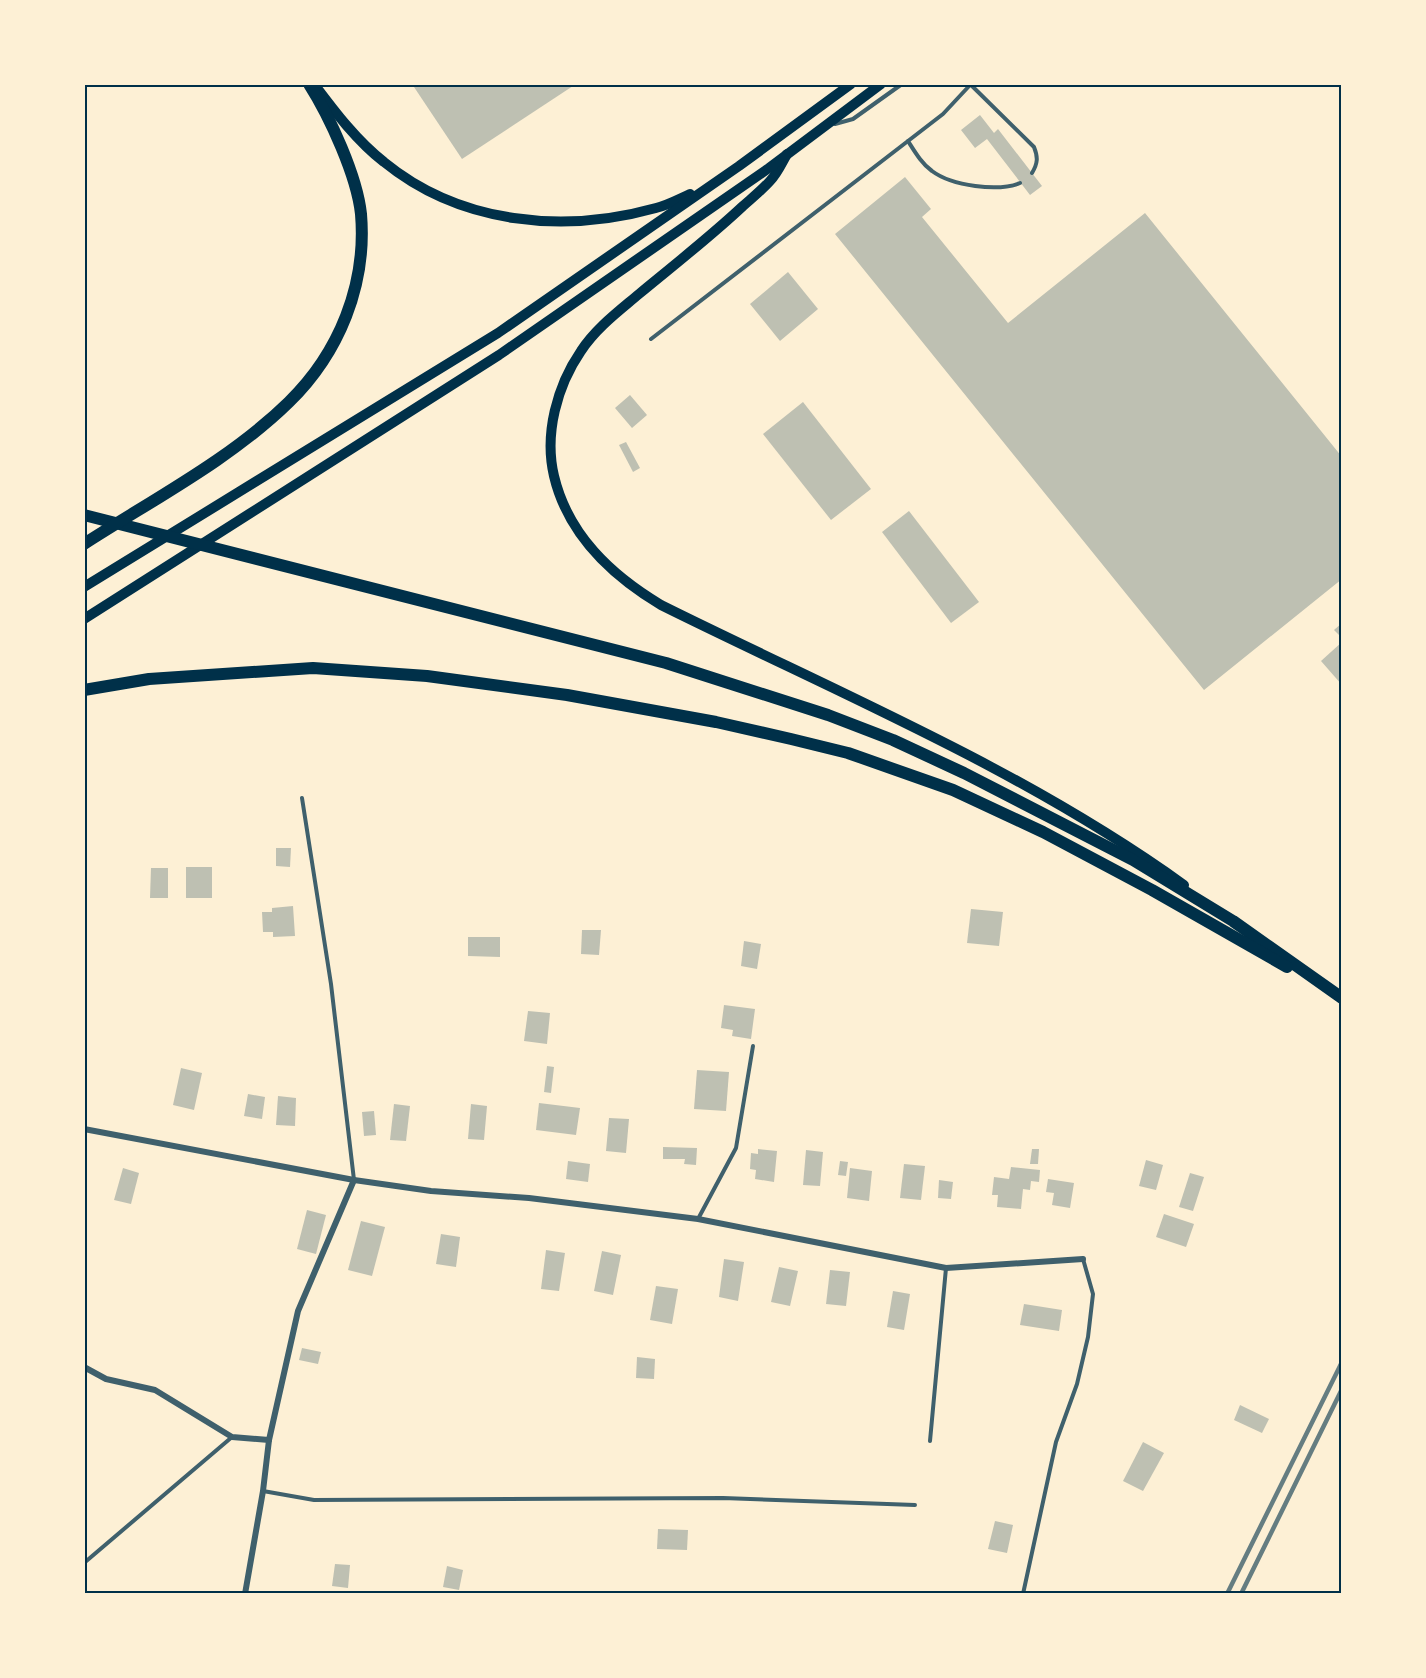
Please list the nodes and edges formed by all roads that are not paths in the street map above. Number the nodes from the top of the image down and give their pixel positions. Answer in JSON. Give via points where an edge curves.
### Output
{"nodes":[{"id":1,"x":309,"y":84,"type":"edge"},
{"id":2,"x":314,"y":84,"type":"edge"},
{"id":3,"x":851,"y":84,"type":"edge"},
{"id":4,"x":881,"y":84,"type":"edge"},
{"id":5,"x":902,"y":84,"type":"edge"},
{"id":6,"x":971,"y":84,"type":"edge"},
{"id":7,"x":839,"y":89,"type":"edge"},
{"id":8,"x":823,"y":127,"type":"junction"},
{"id":9,"x":908,"y":141,"type":"junction"},
{"id":10,"x":787,"y":154,"type":"junction"},
{"id":11,"x":1032,"y":173,"type":"dead end"},
{"id":12,"x":1020,"y":183,"type":"dead end"},
{"id":13,"x":707,"y":188,"type":"junction"},
{"id":14,"x":651,"y":339,"type":"dead end"},
{"id":15,"x":84,"y":515,"type":"edge"},
{"id":16,"x":84,"y":544,"type":"edge"},
{"id":17,"x":84,"y":587,"type":"edge"},
{"id":18,"x":84,"y":619,"type":"edge"},
{"id":19,"x":84,"y":690,"type":"edge"},
{"id":20,"x":302,"y":798,"type":"dead end"},
{"id":21,"x":1233,"y":921,"type":"junction"},
{"id":22,"x":1342,"y":998,"type":"edge"},
{"id":23,"x":1342,"y":1003,"type":"edge"},
{"id":24,"x":753,"y":1046,"type":"dead end"},
{"id":25,"x":84,"y":1129,"type":"edge"},
{"id":26,"x":354,"y":1180,"type":"junction"},
{"id":27,"x":698,"y":1219,"type":"junction"},
{"id":28,"x":1083,"y":1259,"type":"joint"},
{"id":29,"x":946,"y":1268,"type":"junction"},
{"id":30,"x":84,"y":1367,"type":"edge"},
{"id":31,"x":232,"y":1437,"type":"junction"},
{"id":32,"x":269,"y":1440,"type":"junction"},
{"id":33,"x":930,"y":1441,"type":"dead end"},
{"id":34,"x":263,"y":1491,"type":"junction"},
{"id":35,"x":915,"y":1505,"type":"dead end"},
{"id":36,"x":84,"y":1563,"type":"edge"},
{"id":37,"x":245,"y":1594,"type":"edge"},
{"id":38,"x":1023,"y":1594,"type":"edge"}],
"edges":[{"from":1,"to":16,"type":"highway","via":[[347,162],[361,211],[363,248],[357,282],[334,344],[290,401],[266,423],[220,458]]},
{"from":2,"to":13,"type":"main road","via":[[383,162],[425,191],[481,213],[536,220],[602,218],[657,208]]},
{"from":3,"to":7,"type":"main road"},
{"from":4,"to":8,"type":"main road"},
{"from":5,"to":8,"type":"lane","via":[[853,119]]},
{"from":6,"to":9,"type":"lane","via":[[943,114]]},
{"from":6,"to":11,"type":"lane","via":[[1034,147],[1038,156]]},
{"from":7,"to":13,"type":"main road"},
{"from":8,"to":10,"type":"main road"},
{"from":9,"to":12,"type":"lane","via":[[933,172],[952,181],[984,188]]},
{"from":9,"to":14,"type":"lane"},
{"from":10,"to":18,"type":"main road","via":[[499,355]]},
{"from":10,"to":21,"type":"main road","via":[[771,180],[616,313],[581,350],[559,395],[551,443],[551,465],[566,510],[590,549],[635,589],[1017,780],[1135,850]]},
{"from":13,"to":17,"type":"main road","via":[[498,333]]},
{"from":15,"to":21,"type":"highway","via":[[666,663],[828,715],[893,740],[1032,807],[1133,860]]},
{"from":19,"to":23,"type":"highway","via":[[149,679],[324,669],[427,676],[567,695],[716,722],[848,753],[953,790],[1043,832],[1266,954]]},
{"from":20,"to":26,"type":"lane","via":[[331,984]]},
{"from":21,"to":22,"type":"highway"},
{"from":24,"to":27,"type":"lane","via":[[736,1148]]},
{"from":25,"to":26,"type":"street"},
{"from":26,"to":27,"type":"street"},
{"from":26,"to":32,"type":"street","via":[[298,1311]]},
{"from":27,"to":29,"type":"street"},
{"from":28,"to":29,"type":"street"},
{"from":28,"to":38,"type":"lane","via":[[1093,1294],[1088,1337],[1077,1384],[1056,1442]]},
{"from":29,"to":33,"type":"lane"},
{"from":30,"to":31,"type":"street","via":[[106,1379],[155,1390]]},
{"from":31,"to":32,"type":"street"},
{"from":31,"to":36,"type":"lane"},
{"from":32,"to":34,"type":"street"},
{"from":34,"to":35,"type":"lane","via":[[314,1500],[723,1498]]},
{"from":34,"to":37,"type":"street"}]}
